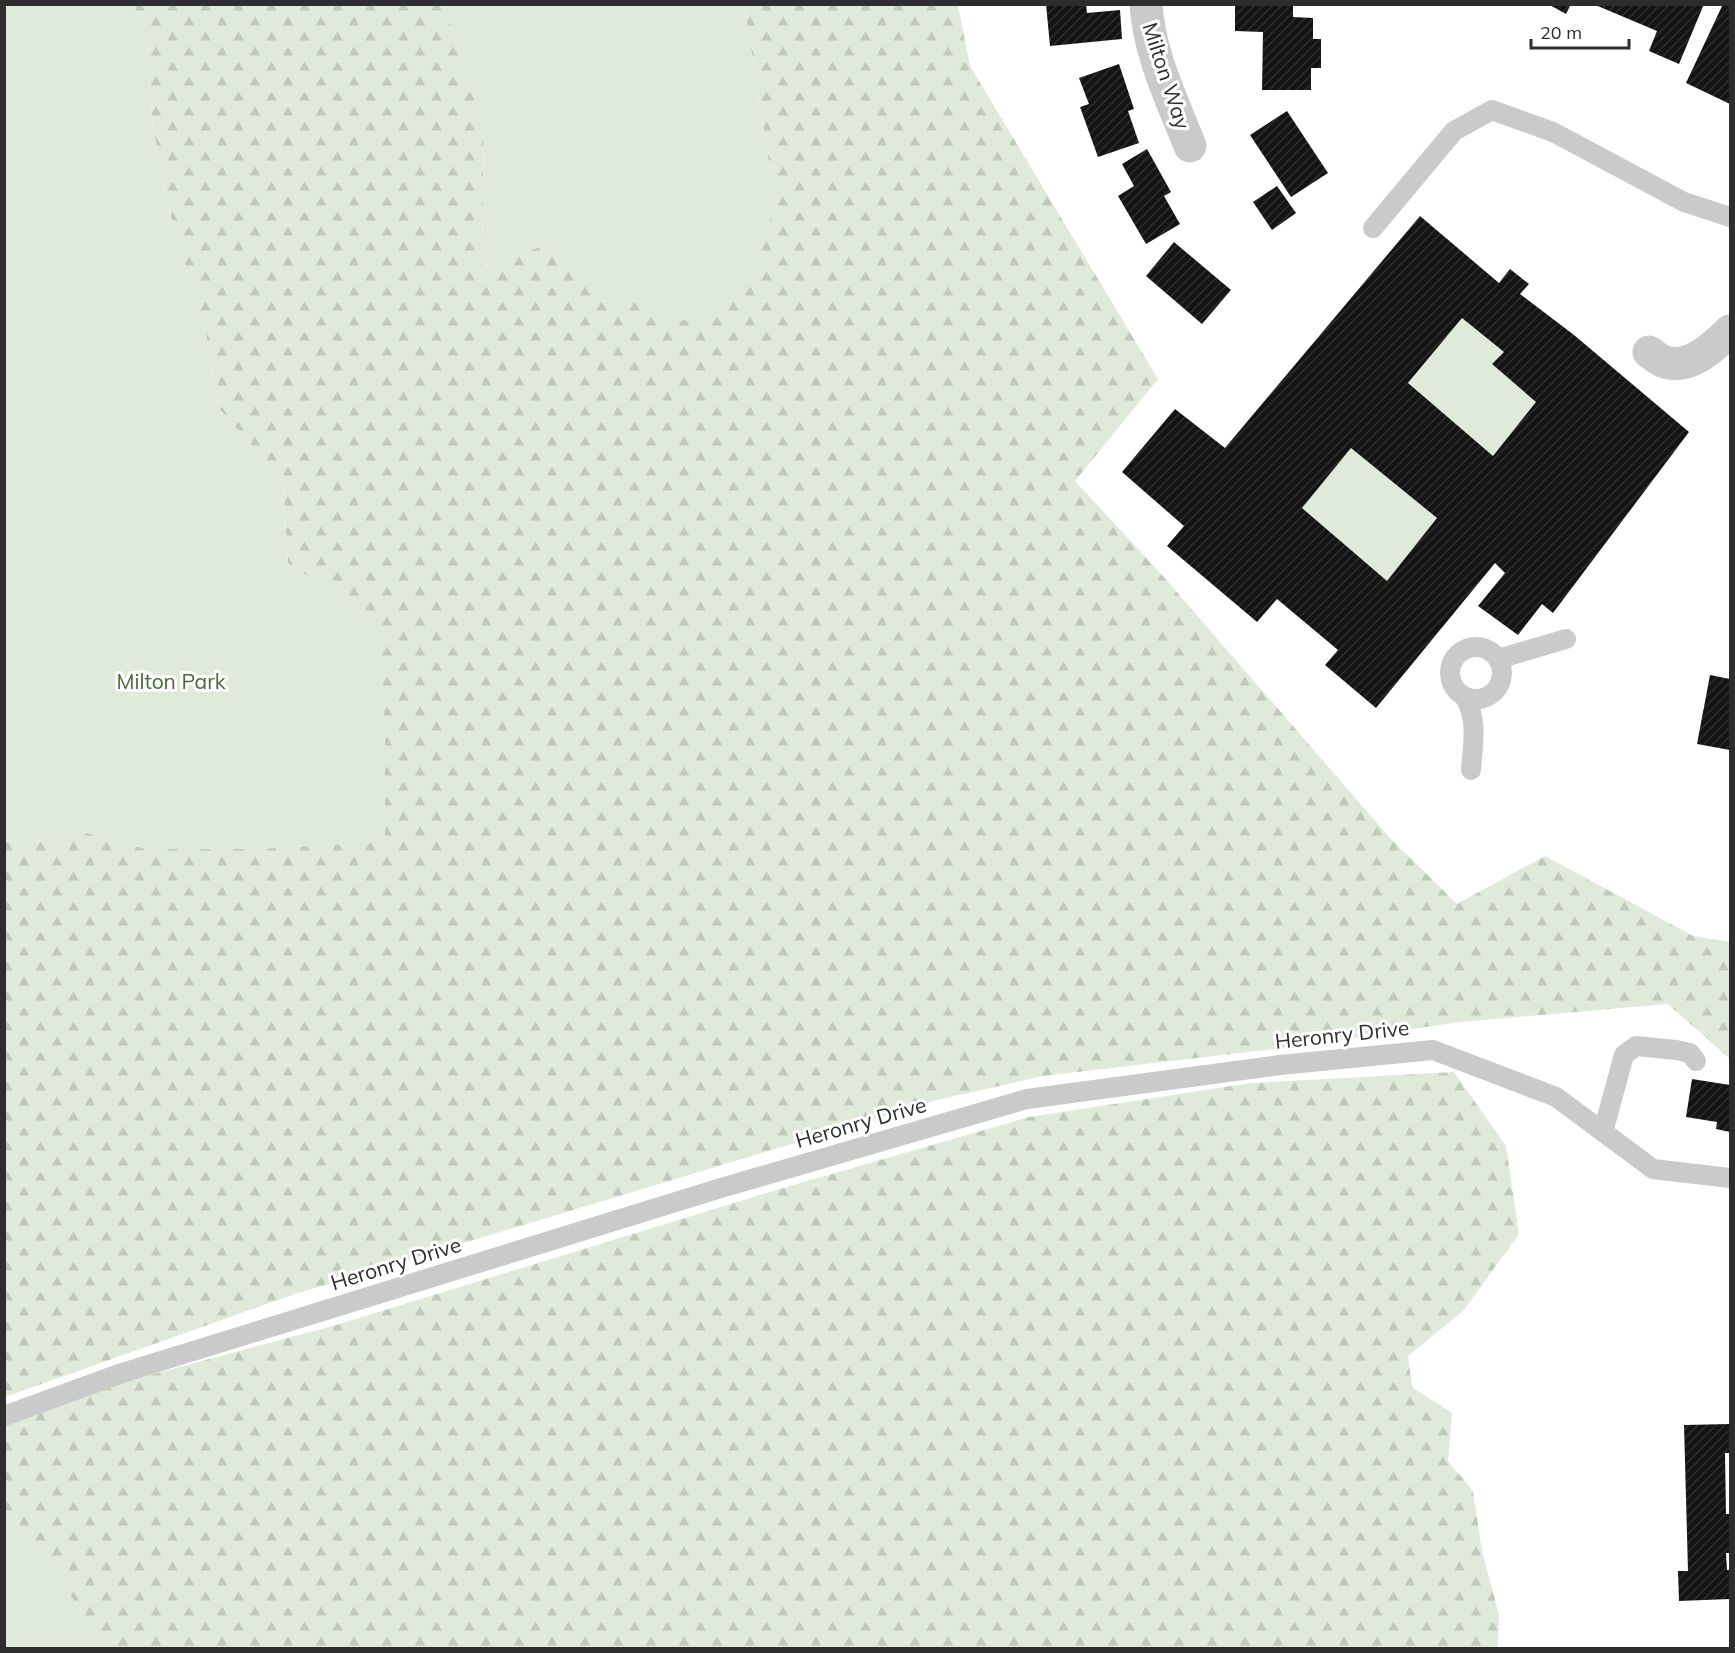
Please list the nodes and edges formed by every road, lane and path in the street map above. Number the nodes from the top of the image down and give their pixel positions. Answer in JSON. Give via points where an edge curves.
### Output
{"nodes":[{"id":1,"x":1146,"y":4,"type":"edge"},
{"id":2,"x":1190,"y":146,"type":"dead end"},
{"id":3,"x":1731,"y":217,"type":"edge"},
{"id":4,"x":1372,"y":228,"type":"dead end"},
{"id":5,"x":1731,"y":331,"type":"edge"},
{"id":6,"x":1649,"y":352,"type":"dead end"},
{"id":7,"x":1566,"y":639,"type":"dead end"},
{"id":8,"x":1498,"y":659,"type":"junction"},
{"id":9,"x":1465,"y":697,"type":"junction"},
{"id":10,"x":1471,"y":770,"type":"dead end"},
{"id":11,"x":1696,"y":1061,"type":"dead end"},
{"id":12,"x":1603,"y":1132,"type":"junction"},
{"id":13,"x":1731,"y":1178,"type":"edge"},
{"id":14,"x":4,"y":1416,"type":"edge"}],
"edges":[{"from":1,"to":2,"type":"street","name":"Milton Way","via":[[1147,30]]},
{"from":3,"to":4,"type":"lane","via":[[1684,202],[1553,132],[1492,110],[1454,131]]},
{"from":5,"to":6,"type":"street","via":[[1692,360],[1664,362]]},
{"from":7,"to":8,"type":"lane"},
{"from":8,"to":9,"type":"lane","via":[[1502,675],[1496,691],[1482,699]]},
{"from":8,"to":9,"type":"lane","via":[[1477,647],[1468,648],[1455,659],[1450,676]]},
{"from":9,"to":10,"type":"lane","via":[[1472,710]]},
{"from":11,"to":12,"type":"lane","via":[[1690,1053],[1636,1046],[1624,1055]]},
{"from":12,"to":13,"type":"lane","name":"Heronry Drive","via":[[1653,1169]]},
{"from":12,"to":14,"type":"lane","name":"Heronry Drive","via":[[1556,1097],[1433,1050],[1280,1065],[1027,1099],[721,1188],[122,1373]]}]}
